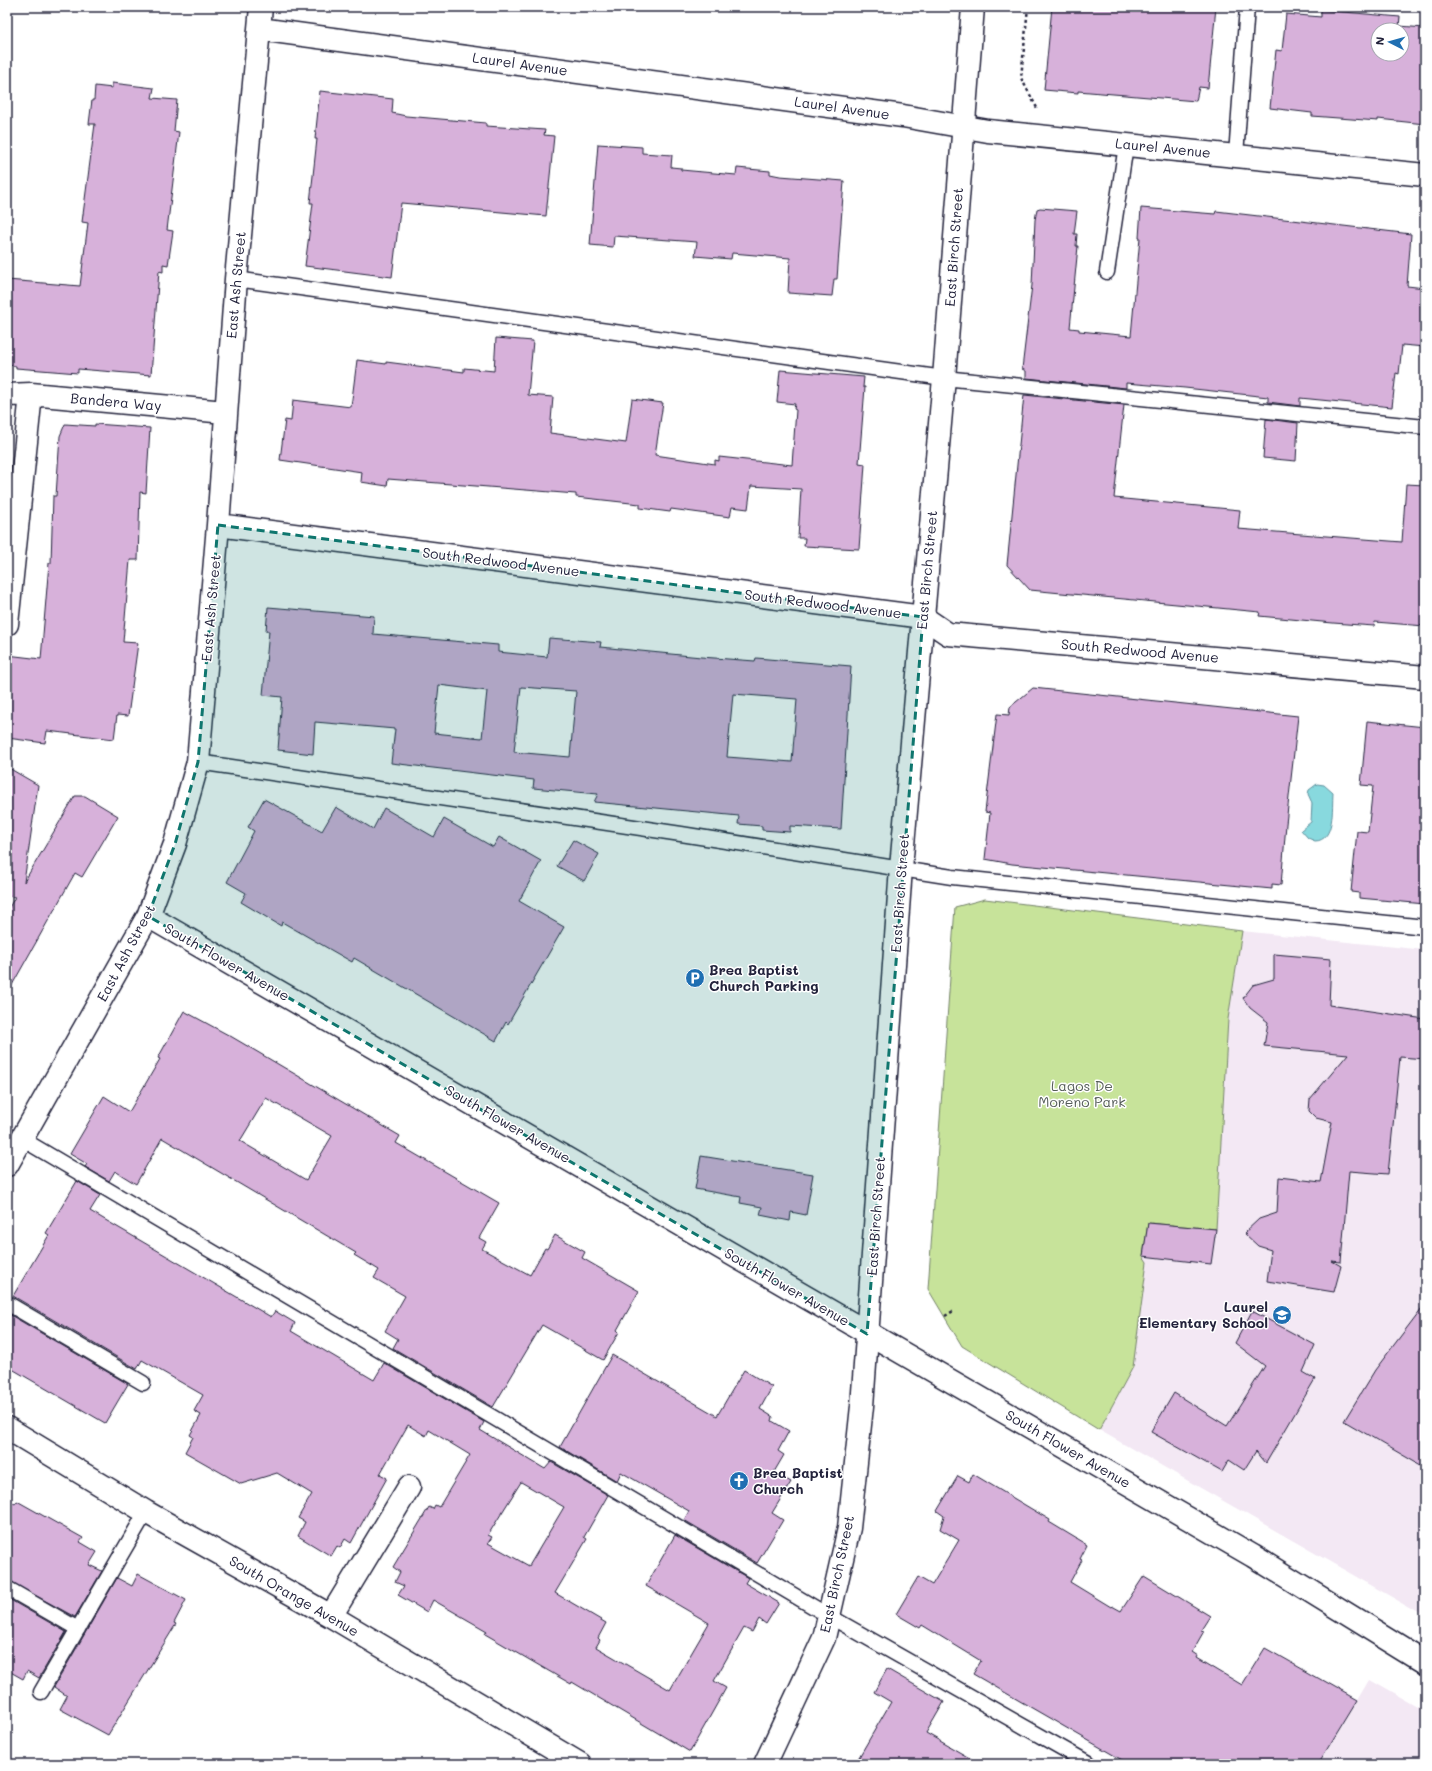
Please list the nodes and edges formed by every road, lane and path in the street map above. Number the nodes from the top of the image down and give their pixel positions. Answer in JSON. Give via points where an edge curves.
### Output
{"nodes":[{"id":1,"x":260,"y":7,"type":"edge"},
{"id":2,"x":973,"y":7,"type":"edge"},
{"id":3,"x":1028,"y":7,"type":"edge"},
{"id":4,"x":1247,"y":7,"type":"edge"},
{"id":5,"x":259,"y":29,"type":"junction"},
{"id":6,"x":1045,"y":109,"type":"dead end"},
{"id":7,"x":963,"y":127,"type":"junction"},
{"id":8,"x":1126,"y":145,"type":"junction"},
{"id":9,"x":1236,"y":156,"type":"junction"},
{"id":10,"x":1425,"y":175,"type":"edge"},
{"id":11,"x":1107,"y":272,"type":"dead end"},
{"id":12,"x":236,"y":280,"type":"junction"},
{"id":13,"x":944,"y":378,"type":"junction"},
{"id":14,"x":31,"y":394,"type":"junction"},
{"id":15,"x":7,"y":395,"type":"edge"},
{"id":16,"x":225,"y":412,"type":"junction"},
{"id":17,"x":1425,"y":427,"type":"edge"},
{"id":18,"x":218,"y":525,"type":"junction"},
{"id":19,"x":923,"y":617,"type":"junction"},
{"id":20,"x":7,"y":624,"type":"edge"},
{"id":21,"x":1425,"y":677,"type":"edge"},
{"id":22,"x":198,"y":762,"type":"junction"},
{"id":23,"x":901,"y":868,"type":"junction"},
{"id":24,"x":148,"y":916,"type":"junction"},
{"id":25,"x":1425,"y":927,"type":"edge"},
{"id":26,"x":22,"y":1139,"type":"junction"},
{"id":27,"x":7,"y":1165,"type":"edge"},
{"id":28,"x":7,"y":1303,"type":"edge"},
{"id":29,"x":954,"y":1310,"type":"dead end"},
{"id":30,"x":944,"y":1316,"type":"dead end"},
{"id":31,"x":867,"y":1334,"type":"junction"},
{"id":32,"x":143,"y":1383,"type":"dead end"},
{"id":33,"x":7,"y":1428,"type":"edge"},
{"id":34,"x":409,"y":1487,"type":"dead end"},
{"id":35,"x":146,"y":1512,"type":"junction"},
{"id":36,"x":7,"y":1588,"type":"edge"},
{"id":37,"x":331,"y":1616,"type":"junction"},
{"id":38,"x":829,"y":1616,"type":"junction"},
{"id":39,"x":78,"y":1629,"type":"junction"},
{"id":40,"x":1425,"y":1662,"type":"edge"},
{"id":41,"x":41,"y":1692,"type":"dead end"},
{"id":42,"x":580,"y":1764,"type":"edge"},
{"id":43,"x":765,"y":1764,"type":"edge"},
{"id":44,"x":1090,"y":1764,"type":"edge"}],
"edges":[{"from":1,"to":5,"type":"street","name":"East Ash Street"},
{"from":2,"to":7,"type":"street","name":"East Birch Street"},
{"from":3,"to":6,"type":"path","via":[[1021,78],[1037,108]]},
{"from":4,"to":9,"type":"lane"},
{"from":5,"to":7,"type":"street","name":"Laurel Avenue","via":[[895,115]]},
{"from":5,"to":12,"type":"street","name":"East Ash Street"},
{"from":7,"to":8,"type":"street","name":"Laurel Avenue"},
{"from":7,"to":13,"type":"street","name":"East Birch Street"},
{"from":8,"to":9,"type":"street","name":"Laurel Avenue"},
{"from":8,"to":11,"type":"lane"},
{"from":9,"to":10,"type":"street","name":"Laurel Avenue"},
{"from":12,"to":13,"type":"lane"},
{"from":12,"to":16,"type":"street","name":"East Ash Street"},
{"from":13,"to":17,"type":"lane"},
{"from":13,"to":19,"type":"street","name":"East Birch Street"},
{"from":14,"to":15,"type":"street","name":"Bandera Way"},
{"from":14,"to":16,"type":"street","name":"Bandera Way"},
{"from":14,"to":20,"type":"street"},
{"from":16,"to":18,"type":"street","name":"East Ash Street"},
{"from":18,"to":19,"type":"street","name":"South Redwood Avenue"},
{"from":18,"to":22,"type":"street","name":"East Ash Street"},
{"from":19,"to":21,"type":"street","name":"South Redwood Avenue","via":[[948,634]]},
{"from":19,"to":23,"type":"street","name":"East Birch Street"},
{"from":22,"to":23,"type":"lane"},
{"from":22,"to":24,"type":"street","name":"East Ash Street","via":[[175,844]]},
{"from":23,"to":25,"type":"lane","via":[[960,878]]},
{"from":23,"to":31,"type":"street","name":"East Birch Street"},
{"from":24,"to":26,"type":"street","name":"East Ash Street"},
{"from":24,"to":31,"type":"street","name":"South Flower Avenue"},
{"from":26,"to":27,"type":"street","name":"East Ash Street"},
{"from":26,"to":38,"type":"lane"},
{"from":28,"to":32,"type":"lane"},
{"from":29,"to":30,"type":"path"},
{"from":31,"to":38,"type":"street","name":"East Birch Street","via":[[849,1528]]},
{"from":31,"to":40,"type":"street","name":"South Flower Avenue","via":[[1253,1556]]},
{"from":33,"to":35,"type":"street","name":"South Orange Avenue"},
{"from":34,"to":37,"type":"street"},
{"from":35,"to":37,"type":"street","name":"South Orange Avenue"},
{"from":35,"to":39,"type":"lane"},
{"from":36,"to":39,"type":"lane"},
{"from":37,"to":42,"type":"street","name":"South Orange Avenue"},
{"from":38,"to":43,"type":"street","name":"East Birch Street","via":[[824,1638]]},
{"from":38,"to":44,"type":"lane"},
{"from":39,"to":41,"type":"lane"}]}
